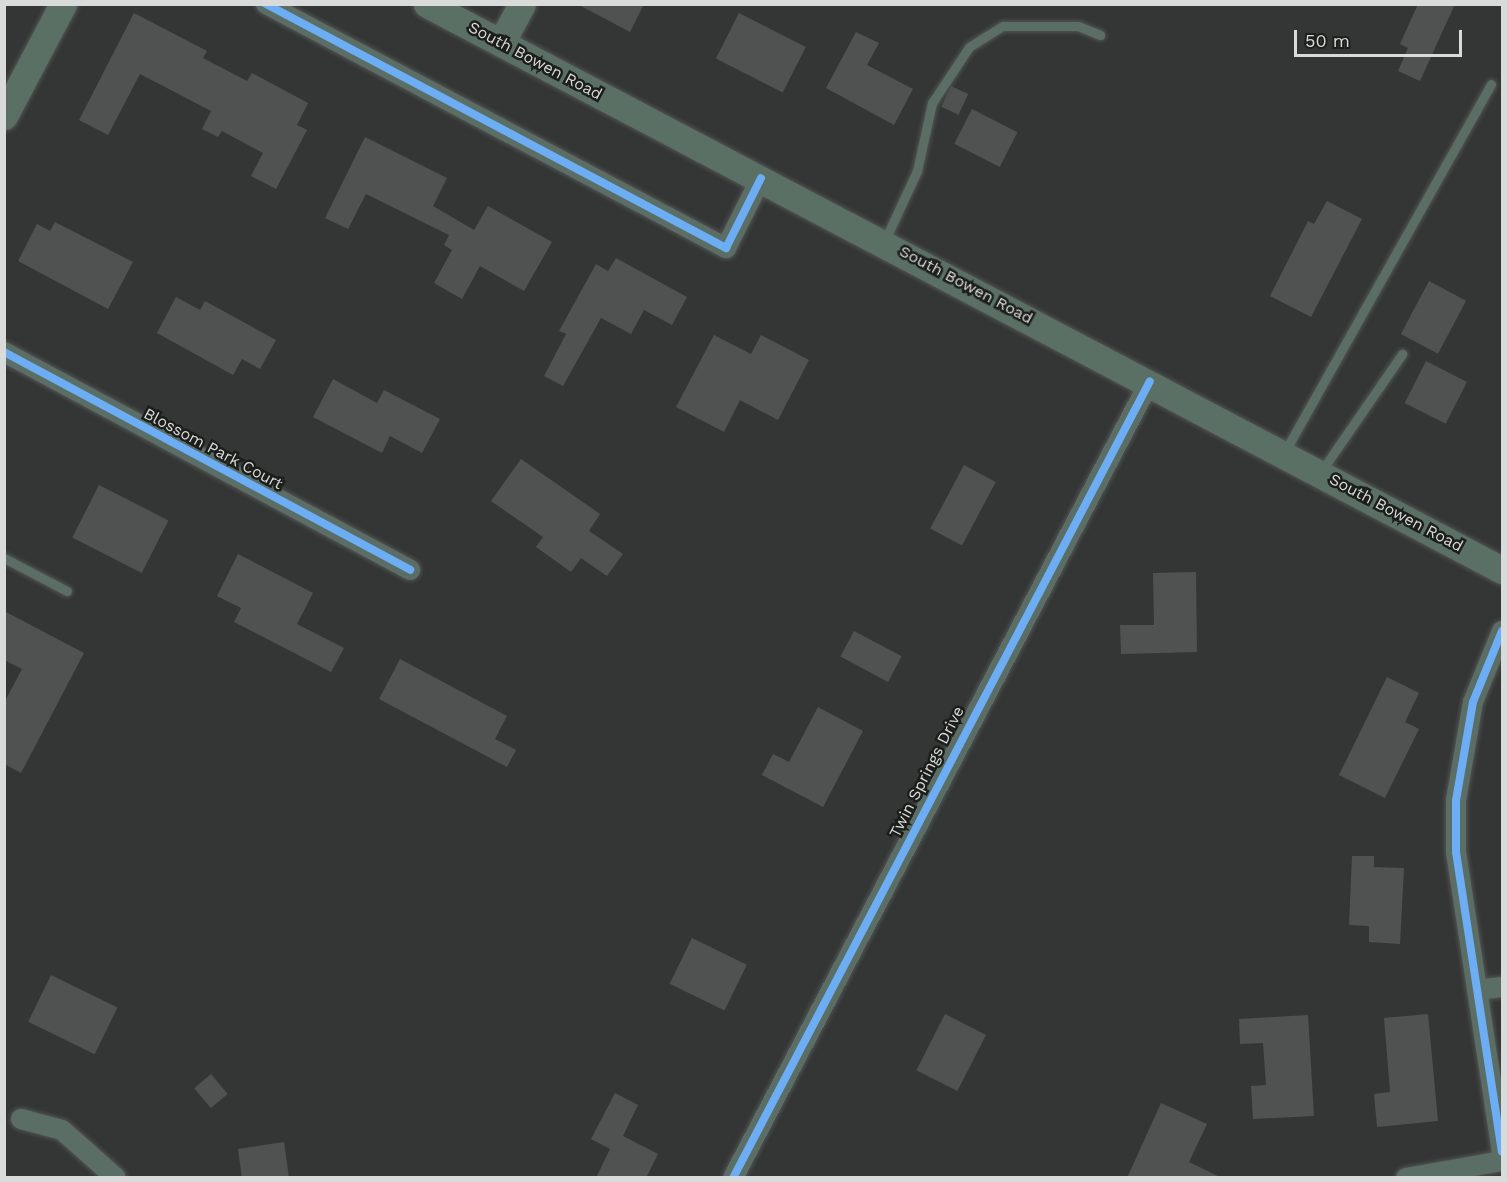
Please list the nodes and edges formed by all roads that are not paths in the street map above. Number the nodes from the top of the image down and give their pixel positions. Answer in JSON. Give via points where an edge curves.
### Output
{"nodes":[{"id":1,"x":63,"y":4,"type":"edge"},
{"id":2,"x":266,"y":4,"type":"edge"},
{"id":3,"x":428,"y":4,"type":"edge"},
{"id":4,"x":522,"y":4,"type":"edge"},
{"id":5,"x":1100,"y":34,"type":"dead end"},
{"id":6,"x":501,"y":43,"type":"junction"},
{"id":7,"x":1491,"y":84,"type":"dead end"},
{"id":8,"x":11,"y":87,"type":"edge"},
{"id":9,"x":4,"y":116,"type":"edge"},
{"id":10,"x":761,"y":178,"type":"junction"},
{"id":11,"x":884,"y":242,"type":"junction"},
{"id":12,"x":4,"y":352,"type":"edge"},
{"id":13,"x":1402,"y":354,"type":"dead end"},
{"id":14,"x":1150,"y":381,"type":"junction"},
{"id":15,"x":1284,"y":453,"type":"junction"},
{"id":16,"x":1320,"y":473,"type":"junction"},
{"id":17,"x":4,"y":558,"type":"edge"},
{"id":18,"x":410,"y":570,"type":"dead end"},
{"id":19,"x":1503,"y":570,"type":"edge"},
{"id":20,"x":66,"y":591,"type":"dead end"},
{"id":21,"x":1503,"y":631,"type":"edge"},
{"id":22,"x":1503,"y":987,"type":"edge"},
{"id":23,"x":1477,"y":990,"type":"junction"},
{"id":24,"x":21,"y":1119,"type":"dead end"},
{"id":25,"x":1503,"y":1151,"type":"edge"},
{"id":26,"x":1503,"y":1161,"type":"edge"},
{"id":27,"x":116,"y":1178,"type":"edge"},
{"id":28,"x":733,"y":1178,"type":"edge"},
{"id":29,"x":1406,"y":1178,"type":"edge"}],
"edges":[{"from":1,"to":8,"type":"main road"},
{"from":2,"to":10,"type":"street","via":[[726,248]]},
{"from":3,"to":6,"type":"main road","name":"South Bowen Road"},
{"from":4,"to":6,"type":"main road"},
{"from":5,"to":11,"type":"lane","via":[[1078,26],[1003,26],[969,47],[948,71],[932,103],[917,171]]},
{"from":6,"to":10,"type":"main road","name":"South Bowen Road"},
{"from":7,"to":15,"type":"lane"},
{"from":8,"to":9,"type":"main road"},
{"from":10,"to":11,"type":"main road","name":"South Bowen Road"},
{"from":11,"to":14,"type":"main road","name":"South Bowen Road"},
{"from":12,"to":18,"type":"street","name":"Blossom Park Court"},
{"from":13,"to":16,"type":"lane","via":[[1347,427]]},
{"from":14,"to":15,"type":"main road","name":"South Bowen Road"},
{"from":14,"to":28,"type":"street","name":"Twin Springs Drive"},
{"from":15,"to":16,"type":"main road","name":"South Bowen Road"},
{"from":16,"to":19,"type":"main road","name":"South Bowen Road"},
{"from":17,"to":20,"type":"lane"},
{"from":21,"to":23,"type":"street","via":[[1473,702],[1456,800],[1456,852]]},
{"from":22,"to":23,"type":"street"},
{"from":23,"to":25,"type":"street"},
{"from":24,"to":27,"type":"street","via":[[62,1130]]},
{"from":26,"to":29,"type":"street"}]}
